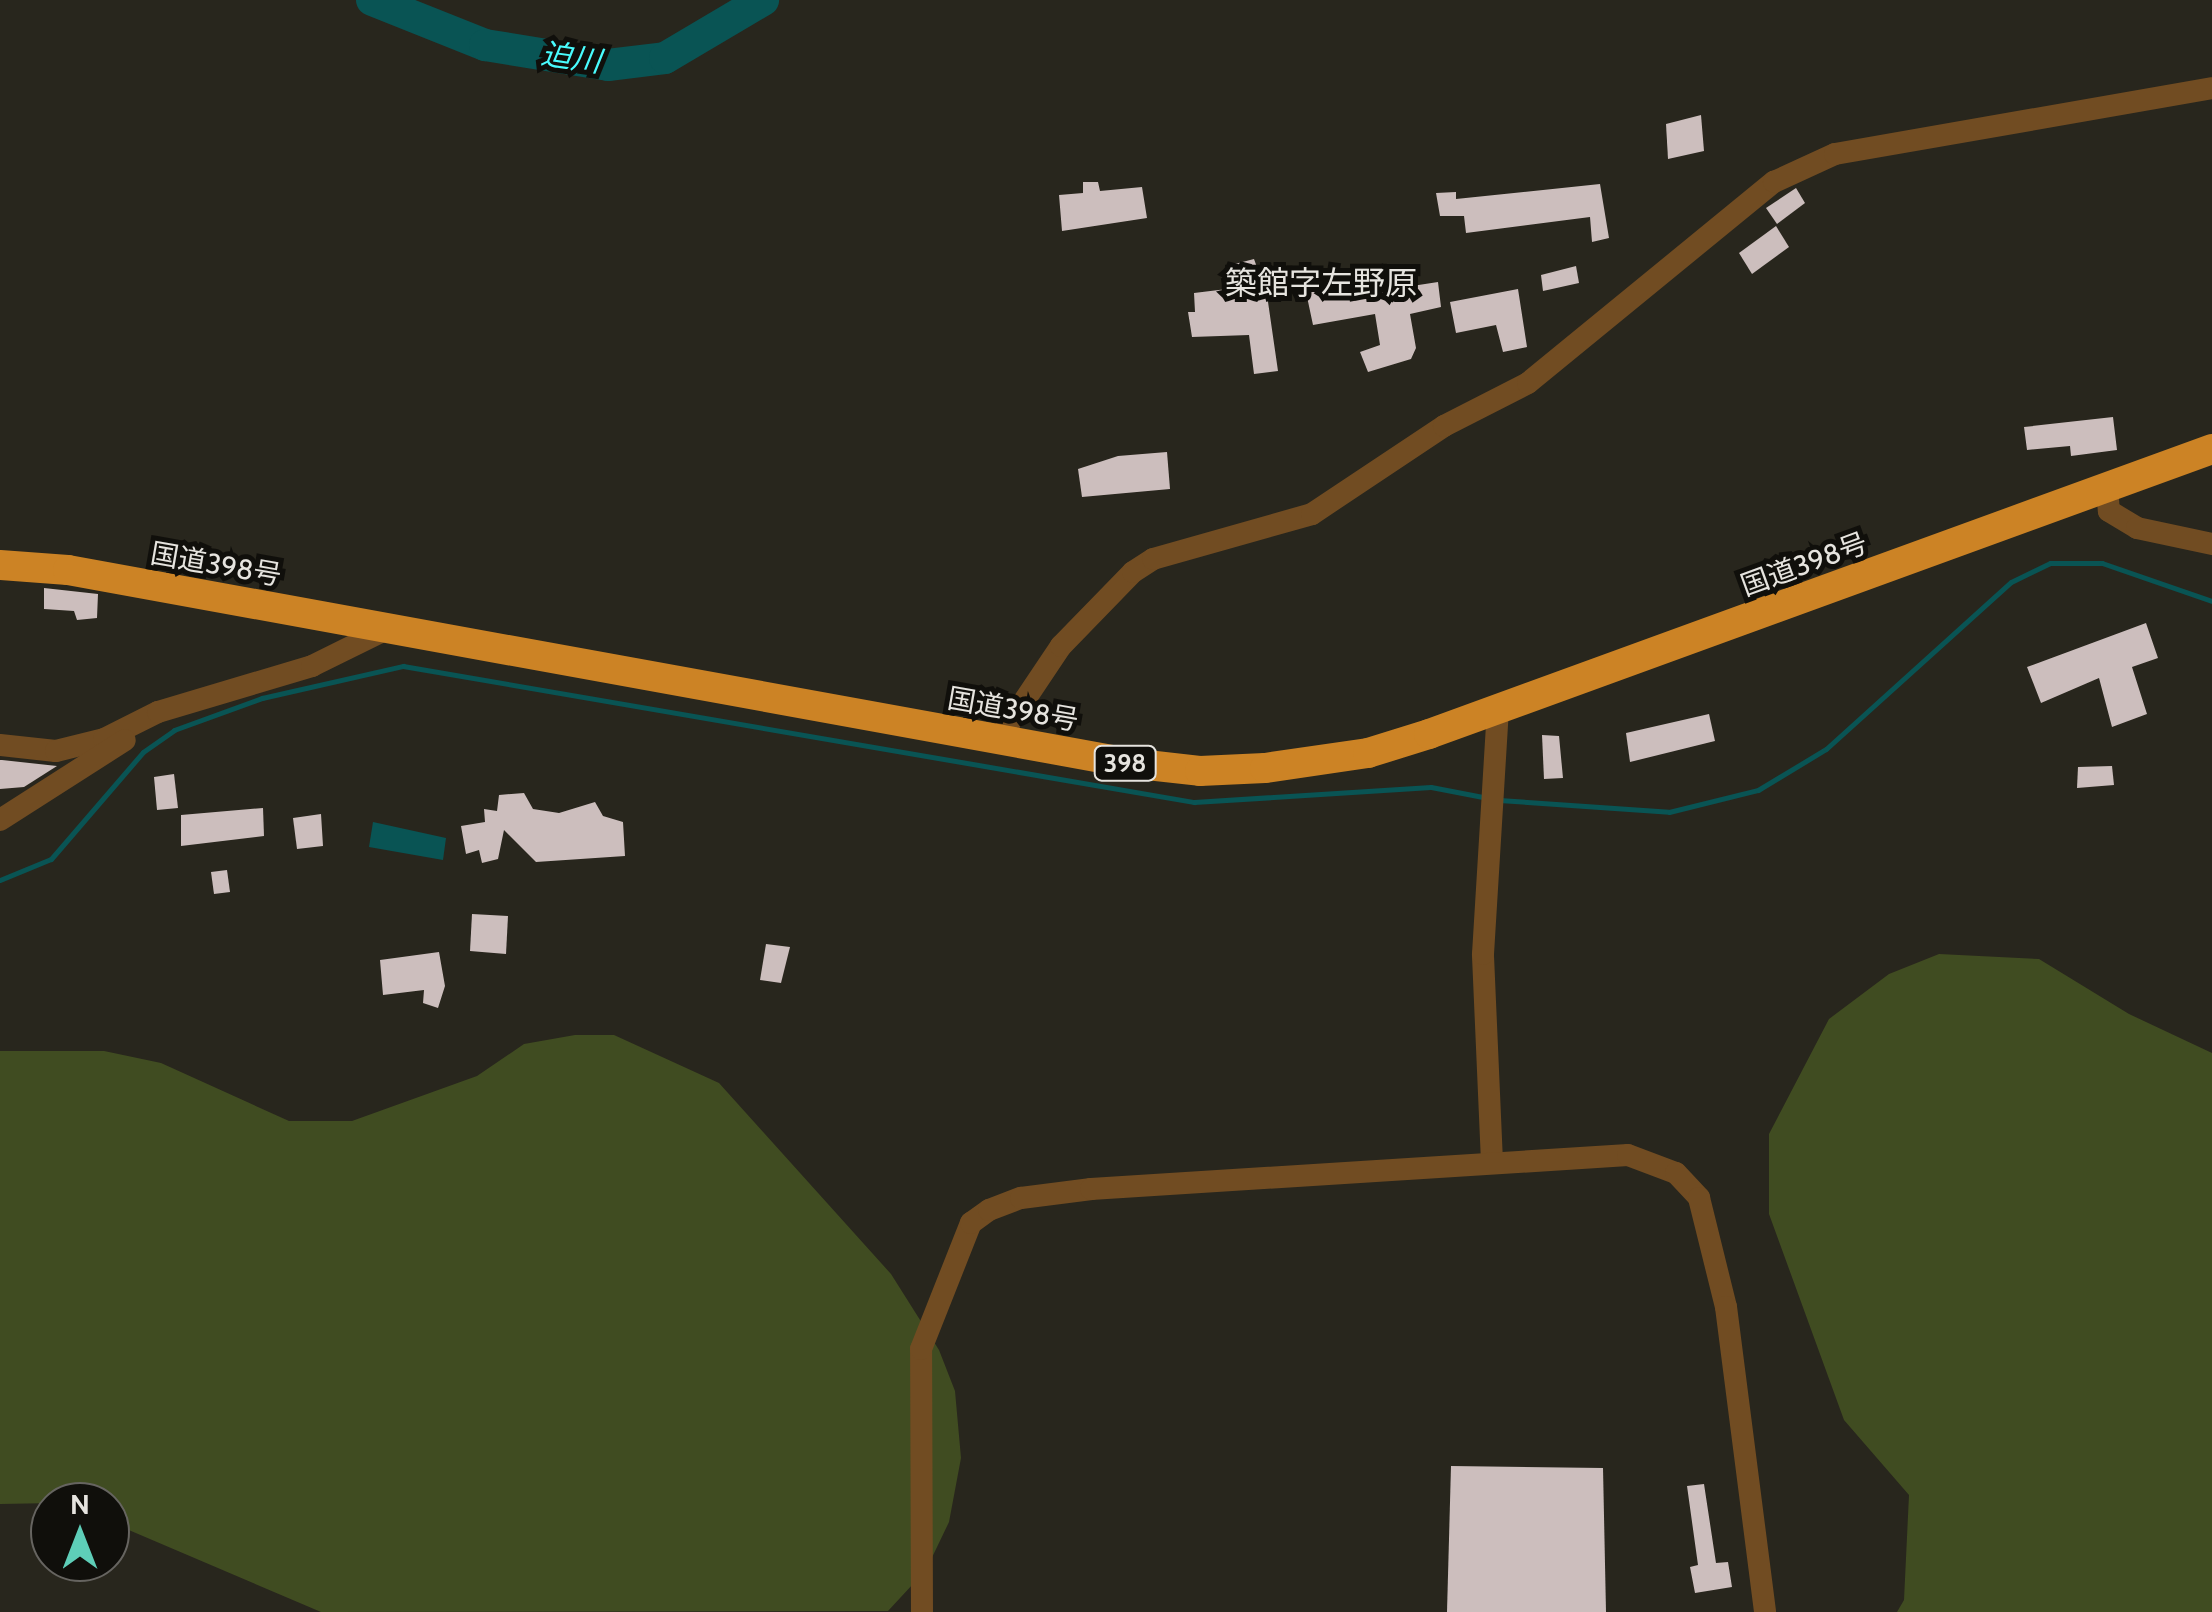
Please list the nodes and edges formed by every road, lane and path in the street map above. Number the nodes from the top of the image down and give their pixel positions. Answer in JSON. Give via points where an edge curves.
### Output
{"nodes":[{"id":1,"x":2212,"y":88,"type":"edge"},
{"id":2,"x":2212,"y":449,"type":"edge"},
{"id":3,"x":2107,"y":485,"type":"junction"},
{"id":4,"x":2212,"y":544,"type":"edge"},
{"id":5,"x":0,"y":565,"type":"edge"},
{"id":6,"x":389,"y":628,"type":"junction"},
{"id":7,"x":1498,"y":711,"type":"junction"},
{"id":8,"x":158,"y":712,"type":"junction"},
{"id":9,"x":998,"y":740,"type":"junction"},
{"id":10,"x":0,"y":745,"type":"edge"},
{"id":11,"x":0,"y":820,"type":"edge"},
{"id":12,"x":1492,"y":1162,"type":"junction"},
{"id":13,"x":922,"y":1612,"type":"edge"},
{"id":14,"x":1765,"y":1612,"type":"edge"}],
"edges":[{"from":1,"to":9,"type":"street","via":[[1835,154],[1774,182],[1528,383],[1444,426],[1312,514],[1153,559],[1133,572],[1061,646]]},
{"from":2,"to":3,"type":"highway","name":"国道398号","number":"398"},
{"from":3,"to":4,"type":"street","via":[[2109,511],[2137,528]]},
{"from":3,"to":7,"type":"highway","name":"国道398号","number":"398"},
{"from":5,"to":6,"type":"highway","name":"国道398号","number":"398","via":[[68,570]]},
{"from":6,"to":8,"type":"street","via":[[312,666]]},
{"from":6,"to":9,"type":"highway","name":"国道398号","number":"398"},
{"from":7,"to":9,"type":"highway","name":"国道398号","number":"398","via":[[1368,753],[1265,768],[1200,771]]},
{"from":7,"to":12,"type":"street","via":[[1483,954]]},
{"from":8,"to":10,"type":"street","via":[[104,739],[56,750]]},
{"from":8,"to":11,"type":"street","via":[[118,746]]},
{"from":12,"to":13,"type":"street","via":[[1090,1189],[1020,1198],[971,1223],[932,1315],[918,1368]]},
{"from":12,"to":14,"type":"street","via":[[1628,1154],[1676,1174],[1699,1198],[1726,1307]]}]}
